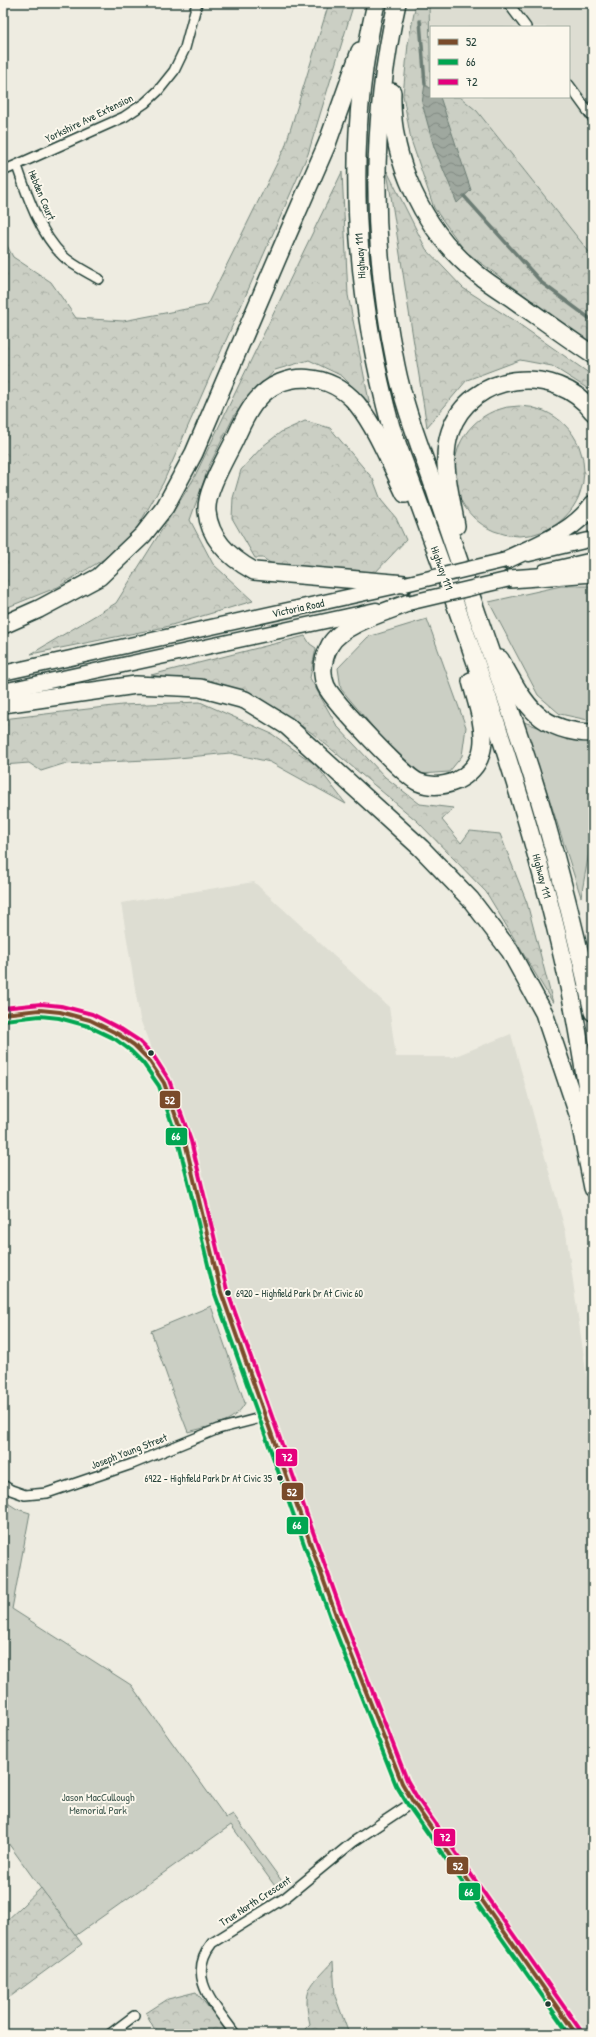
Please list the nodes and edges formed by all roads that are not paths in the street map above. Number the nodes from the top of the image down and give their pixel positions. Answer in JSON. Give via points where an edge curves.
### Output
{"nodes":[{"id":1,"x":197,"y":3,"type":"edge"},
{"id":2,"x":397,"y":3,"type":"edge"},
{"id":3,"x":508,"y":3,"type":"edge"},
{"id":4,"x":374,"y":10,"type":"edge"},
{"id":5,"x":393,"y":24,"type":"junction"},
{"id":6,"x":525,"y":26,"type":"edge"},
{"id":7,"x":570,"y":86,"type":"edge"},
{"id":8,"x":593,"y":118,"type":"edge"},
{"id":9,"x":17,"y":166,"type":"junction"},
{"id":10,"x":3,"y":171,"type":"edge"},
{"id":11,"x":99,"y":279,"type":"dead end"},
{"id":12,"x":593,"y":355,"type":"edge"},
{"id":13,"x":593,"y":412,"type":"edge"},
{"id":14,"x":593,"y":504,"type":"edge"},
{"id":15,"x":593,"y":539,"type":"edge"},
{"id":16,"x":436,"y":552,"type":"junction"},
{"id":17,"x":506,"y":560,"type":"junction"},
{"id":18,"x":593,"y":560,"type":"edge"},
{"id":19,"x":593,"y":573,"type":"edge"},
{"id":20,"x":510,"y":578,"type":"junction"},
{"id":21,"x":464,"y":579,"type":"junction"},
{"id":22,"x":405,"y":584,"type":"junction"},
{"id":23,"x":408,"y":603,"type":"junction"},
{"id":24,"x":477,"y":615,"type":"junction"},
{"id":25,"x":3,"y":625,"type":"edge"},
{"id":26,"x":467,"y":639,"type":"junction"},
{"id":27,"x":3,"y":673,"type":"edge"},
{"id":28,"x":3,"y":691,"type":"edge"},
{"id":29,"x":3,"y":704,"type":"edge"},
{"id":30,"x":593,"y":733,"type":"edge"},
{"id":31,"x":593,"y":1012,"type":"edge"},
{"id":32,"x":3,"y":1014,"type":"edge"},
{"id":33,"x":593,"y":1126,"type":"edge"},
{"id":34,"x":593,"y":1188,"type":"edge"},
{"id":35,"x":264,"y":1417,"type":"junction"},
{"id":36,"x":3,"y":1485,"type":"edge"},
{"id":37,"x":413,"y":1802,"type":"junction"},
{"id":38,"x":134,"y":2016,"type":"dead end"},
{"id":39,"x":110,"y":2034,"type":"edge"},
{"id":40,"x":235,"y":2034,"type":"edge"},
{"id":41,"x":576,"y":2034,"type":"edge"}],
"edges":[{"from":1,"to":9,"type":"street","name":"Yorkshire Ave Extension","via":[[185,48],[174,71],[158,91],[138,109],[124,117]]},
{"from":2,"to":5,"type":"highway","name":"Highway 111"},
{"from":3,"to":6,"type":"street"},
{"from":4,"to":16,"type":"highway","name":"Highway 111","via":[[363,83],[357,153],[362,284],[381,388],[391,427]]},
{"from":4,"to":25,"type":"highway","via":[[327,144],[194,453],[165,507],[143,535],[99,577],[39,610]]},
{"from":5,"to":12,"type":"highway","via":[[391,110],[396,144],[408,180],[427,218],[445,242],[476,273]]},
{"from":5,"to":21,"type":"highway","name":"Highway 111","via":[[382,91],[376,173],[380,273],[397,370],[415,433]]},
{"from":7,"to":8,"type":"street"},
{"from":9,"to":10,"type":"street","name":"Yorkshire Ave Extension"},
{"from":9,"to":11,"type":"street","name":"Hebden Court","via":[[31,206],[43,229],[63,256]]},
{"from":13,"to":21,"type":"highway","via":[[569,391],[544,381],[533,380],[493,386],[462,408],[450,432],[445,464]]},
{"from":14,"to":17,"type":"highway","via":[[577,522],[564,531]]},
{"from":15,"to":17,"type":"main road","name":"Victoria Road"},
{"from":16,"to":22,"type":"highway","via":[[364,416],[357,404],[342,390],[323,380],[294,379],[272,387],[256,400],[220,469],[208,499],[207,512],[212,533],[219,545],[243,565],[254,570]]},
{"from":16,"to":26,"type":"highway","name":"Highway 111"},
{"from":17,"to":22,"type":"main road","name":"Victoria Road","bridge":true},
{"from":18,"to":20,"type":"main road","name":"Victoria Road"},
{"from":19,"to":20,"type":"highway"},
{"from":20,"to":23,"type":"main road","name":"Victoria Road","bridge":true},
{"from":21,"to":24,"type":"highway","name":"Highway 111"},
{"from":22,"to":27,"type":"main road","name":"Victoria Road"},
{"from":23,"to":26,"type":"highway","via":[[342,632],[334,638],[322,670],[331,694],[373,741],[417,782],[436,786],[452,783],[470,771],[480,757],[483,748],[483,729],[470,679]]},
{"from":23,"to":28,"type":"main road","name":"Victoria Road"},
{"from":24,"to":30,"type":"highway","via":[[526,704],[536,714],[556,726]]},
{"from":24,"to":31,"type":"highway","name":"Highway 111","via":[[530,769],[558,865]]},
{"from":26,"to":33,"type":"highway","name":"Highway 111","via":[[516,784],[548,896],[575,1014]]},
{"from":29,"to":34,"type":"highway","via":[[136,685],[200,688],[245,700],[287,726],[426,853],[471,900],[510,951],[544,1013],[579,1117]]},
{"from":32,"to":35,"type":"street","via":[[40,1010],[90,1020],[134,1045],[159,1074],[172,1100],[185,1142],[221,1292]]},
{"from":35,"to":36,"type":"street","name":"Joseph Young Street","via":[[218,1429],[132,1464],[47,1493],[25,1495]]},
{"from":35,"to":37,"type":"street","via":[[337,1618],[402,1783]]},
{"from":37,"to":40,"type":"street","name":"True North Crescent","via":[[353,1842],[286,1897],[208,1948],[201,1965],[202,1984]]},
{"from":37,"to":41,"type":"street"},
{"from":38,"to":39,"type":"street"}]}
